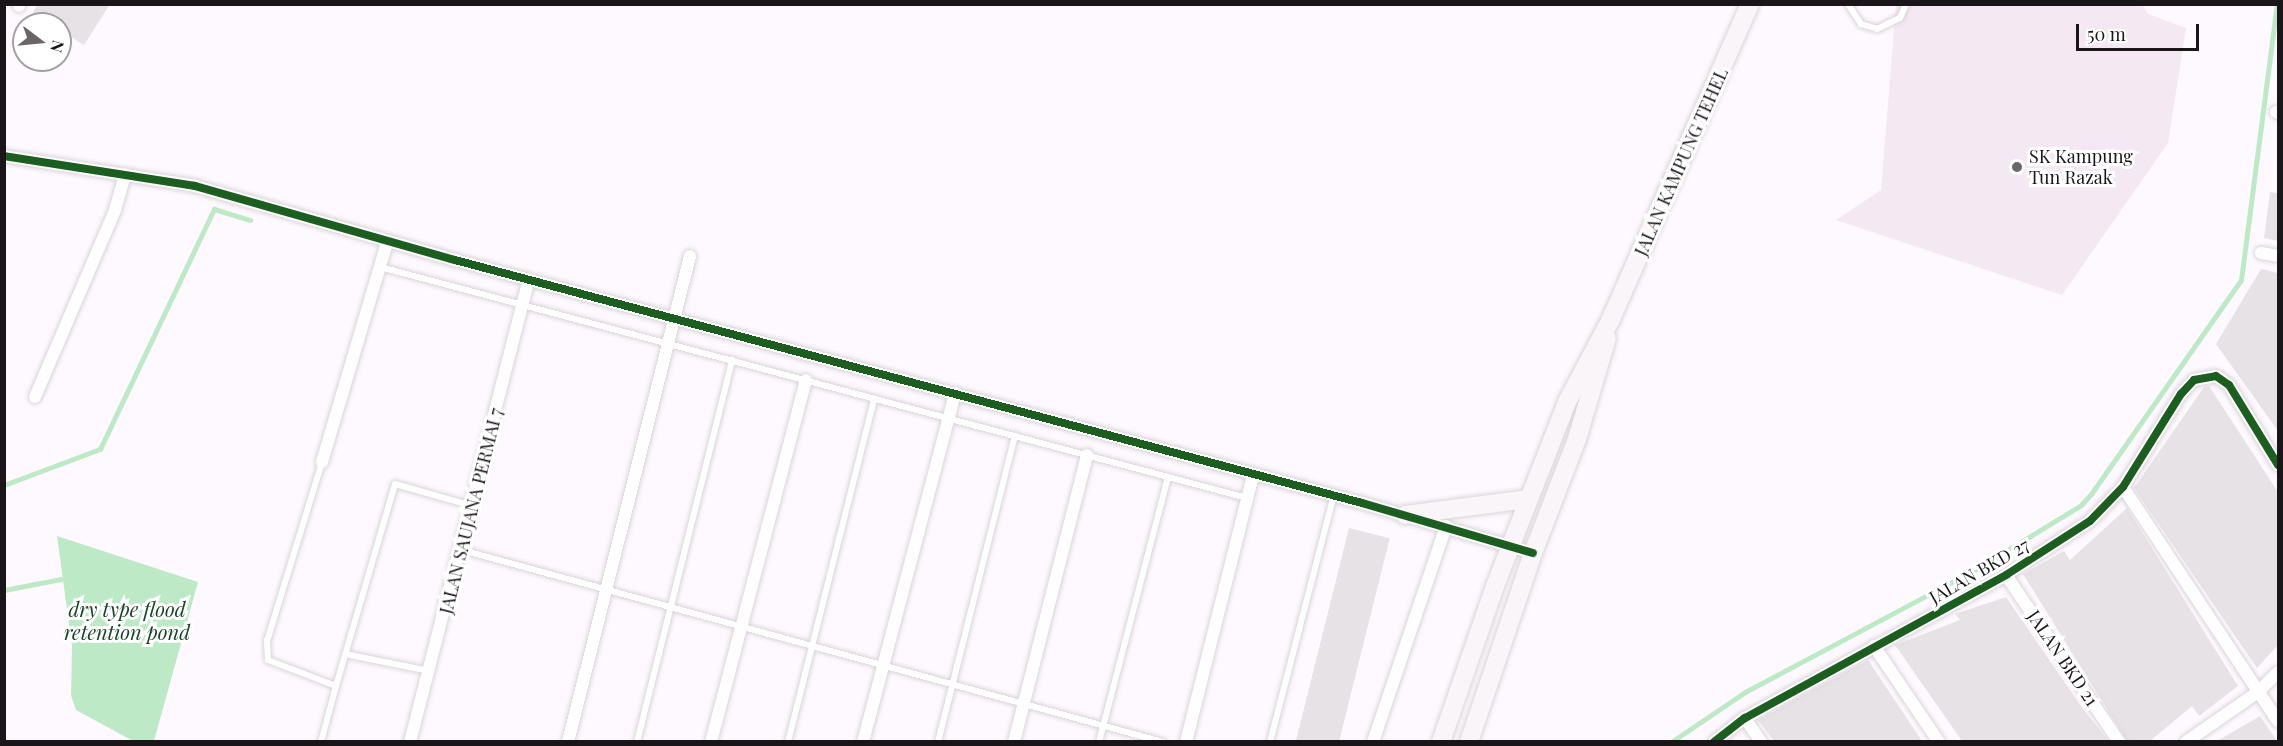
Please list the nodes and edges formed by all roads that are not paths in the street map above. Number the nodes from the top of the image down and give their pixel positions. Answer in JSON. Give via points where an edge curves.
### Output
{"nodes":[{"id":1,"x":1750,"y":4,"type":"edge"},
{"id":2,"x":1848,"y":4,"type":"edge"},
{"id":3,"x":1906,"y":4,"type":"edge"},
{"id":4,"x":4,"y":156,"type":"edge"},
{"id":5,"x":125,"y":174,"type":"junction"},
{"id":6,"x":387,"y":242,"type":"junction"},
{"id":7,"x":2261,"y":253,"type":"dead end"},
{"id":8,"x":690,"y":256,"type":"dead end"},
{"id":9,"x":2278,"y":256,"type":"edge"},
{"id":10,"x":380,"y":267,"type":"junction"},
{"id":11,"x":529,"y":280,"type":"junction"},
{"id":12,"x":522,"y":305,"type":"junction"},
{"id":13,"x":674,"y":316,"type":"junction"},
{"id":14,"x":1611,"y":319,"type":"junction"},
{"id":15,"x":668,"y":343,"type":"junction"},
{"id":16,"x":732,"y":360,"type":"junction"},
{"id":17,"x":806,"y":381,"type":"junction"},
{"id":18,"x":955,"y":393,"type":"junction"},
{"id":19,"x":35,"y":397,"type":"dead end"},
{"id":20,"x":874,"y":399,"type":"junction"},
{"id":21,"x":948,"y":418,"type":"junction"},
{"id":22,"x":1015,"y":436,"type":"junction"},
{"id":23,"x":1087,"y":455,"type":"junction"},
{"id":24,"x":322,"y":462,"type":"joint"},
{"id":25,"x":2278,"y":464,"type":"edge"},
{"id":26,"x":1253,"y":474,"type":"junction"},
{"id":27,"x":1168,"y":477,"type":"junction"},
{"id":28,"x":2123,"y":487,"type":"junction"},
{"id":29,"x":1334,"y":495,"type":"junction"},
{"id":30,"x":1248,"y":498,"type":"junction"},
{"id":31,"x":1528,"y":499,"type":"junction"},
{"id":32,"x":472,"y":506,"type":"junction"},
{"id":33,"x":1405,"y":515,"type":"junction"},
{"id":34,"x":1446,"y":526,"type":"junction"},
{"id":35,"x":1510,"y":546,"type":"junction"},
{"id":36,"x":462,"y":550,"type":"junction"},
{"id":37,"x":1533,"y":553,"type":"junction"},
{"id":38,"x":2006,"y":575,"type":"junction"},
{"id":39,"x":608,"y":591,"type":"junction"},
{"id":40,"x":671,"y":609,"type":"junction"},
{"id":41,"x":741,"y":628,"type":"junction"},
{"id":42,"x":1874,"y":646,"type":"junction"},
{"id":43,"x":812,"y":647,"type":"junction"},
{"id":44,"x":345,"y":654,"type":"junction"},
{"id":45,"x":883,"y":666,"type":"junction"},
{"id":46,"x":429,"y":671,"type":"junction"},
{"id":47,"x":2278,"y":672,"type":"edge"},
{"id":48,"x":952,"y":685,"type":"junction"},
{"id":49,"x":336,"y":686,"type":"junction"},
{"id":50,"x":2258,"y":692,"type":"junction"},
{"id":51,"x":1023,"y":704,"type":"junction"},
{"id":52,"x":1745,"y":718,"type":"junction"},
{"id":53,"x":2278,"y":721,"type":"edge"},
{"id":54,"x":1103,"y":726,"type":"junction"},
{"id":55,"x":1442,"y":739,"type":"edge"},
{"id":56,"x":321,"y":741,"type":"edge"},
{"id":57,"x":410,"y":741,"type":"edge"},
{"id":58,"x":568,"y":741,"type":"edge"},
{"id":59,"x":637,"y":741,"type":"edge"},
{"id":60,"x":711,"y":741,"type":"edge"},
{"id":61,"x":788,"y":741,"type":"edge"},
{"id":62,"x":863,"y":741,"type":"edge"},
{"id":63,"x":938,"y":741,"type":"edge"},
{"id":64,"x":1014,"y":741,"type":"edge"},
{"id":65,"x":1099,"y":741,"type":"edge"},
{"id":66,"x":1163,"y":741,"type":"edge"},
{"id":67,"x":1186,"y":741,"type":"edge"},
{"id":68,"x":1270,"y":741,"type":"edge"},
{"id":69,"x":1373,"y":741,"type":"edge"},
{"id":70,"x":1469,"y":741,"type":"edge"},
{"id":71,"x":1714,"y":741,"type":"edge"},
{"id":72,"x":1761,"y":741,"type":"edge"},
{"id":73,"x":1940,"y":741,"type":"edge"},
{"id":74,"x":2119,"y":741,"type":"edge"},
{"id":75,"x":2186,"y":741,"type":"edge"}],
"edges":[{"from":1,"to":14,"type":"main road","name":"JALAN KAMPUNG TEHEL"},
{"from":2,"to":3,"type":"lane","via":[[1861,24],[1877,29],[1900,18]]},
{"from":4,"to":5,"type":"street"},
{"from":5,"to":6,"type":"street","via":[[195,186]]},
{"from":5,"to":19,"type":"street","via":[[116,210]]},
{"from":6,"to":10,"type":"street"},
{"from":6,"to":11,"type":"street"},
{"from":7,"to":9,"type":"street"},
{"from":8,"to":13,"type":"street"},
{"from":10,"to":12,"type":"lane"},
{"from":10,"to":24,"type":"street"},
{"from":11,"to":12,"type":"street","name":"JALAN SAUJANA PERMAI 7"},
{"from":11,"to":13,"type":"street"},
{"from":12,"to":15,"type":"lane"},
{"from":12,"to":32,"type":"street","name":"JALAN SAUJANA PERMAI 7"},
{"from":13,"to":15,"type":"street"},
{"from":13,"to":18,"type":"street"},
{"from":14,"to":31,"type":"main road","name":"JALAN KAMPUNG TEHEL","via":[[1580,372]]},
{"from":14,"to":37,"type":"main road","name":"JALAN KAMPUNG TEHEL","via":[[1585,418]]},
{"from":15,"to":16,"type":"lane"},
{"from":15,"to":39,"type":"street"},
{"from":16,"to":17,"type":"lane"},
{"from":16,"to":40,"type":"lane"},
{"from":17,"to":20,"type":"lane"},
{"from":17,"to":41,"type":"street"},
{"from":18,"to":21,"type":"street"},
{"from":18,"to":26,"type":"street"},
{"from":20,"to":21,"type":"lane"},
{"from":20,"to":43,"type":"lane"},
{"from":21,"to":22,"type":"lane"},
{"from":21,"to":45,"type":"street"},
{"from":22,"to":23,"type":"lane"},
{"from":22,"to":48,"type":"lane"},
{"from":23,"to":27,"type":"lane"},
{"from":23,"to":51,"type":"street"},
{"from":24,"to":49,"type":"lane","via":[[267,641],[268,660]]},
{"from":25,"to":28,"type":"street","name":"JALAN BKD 27","via":[[2229,385],[2209,375],[2194,380],[2181,394]]},
{"from":26,"to":29,"type":"street"},
{"from":26,"to":30,"type":"street"},
{"from":27,"to":30,"type":"lane"},
{"from":27,"to":54,"type":"lane"},
{"from":28,"to":38,"type":"street","name":"JALAN BKD 27","via":[[2090,521]]},
{"from":28,"to":50,"type":"street"},
{"from":29,"to":33,"type":"street"},
{"from":29,"to":68,"type":"lane"},
{"from":30,"to":67,"type":"street"},
{"from":31,"to":33,"type":"main road"},
{"from":31,"to":35,"type":"main road","name":"JALAN KAMPUNG TEHEL"},
{"from":32,"to":36,"type":"street","name":"JALAN SAUJANA PERMAI 7"},
{"from":32,"to":44,"type":"lane","via":[[395,484]]},
{"from":33,"to":34,"type":"street"},
{"from":34,"to":35,"type":"street"},
{"from":34,"to":69,"type":"street"},
{"from":35,"to":37,"type":"street"},
{"from":35,"to":55,"type":"main road","name":"JALAN KAMPUNG TEHEL"},
{"from":36,"to":39,"type":"lane"},
{"from":36,"to":46,"type":"street","name":"JALAN SAUJANA PERMAI 7"},
{"from":37,"to":70,"type":"main road","name":"JALAN KAMPUNG TEHEL"},
{"from":38,"to":42,"type":"street","name":"JALAN BKD 27"},
{"from":38,"to":74,"type":"street","name":"JALAN BKD 21"},
{"from":39,"to":40,"type":"lane"},
{"from":39,"to":58,"type":"street"},
{"from":40,"to":41,"type":"lane"},
{"from":40,"to":59,"type":"lane"},
{"from":41,"to":43,"type":"lane"},
{"from":41,"to":60,"type":"street"},
{"from":42,"to":52,"type":"street","name":"JALAN BKD 27"},
{"from":42,"to":73,"type":"street"},
{"from":43,"to":45,"type":"lane"},
{"from":43,"to":61,"type":"lane"},
{"from":44,"to":46,"type":"lane"},
{"from":44,"to":49,"type":"lane"},
{"from":45,"to":48,"type":"lane"},
{"from":45,"to":62,"type":"street"},
{"from":46,"to":57,"type":"street","name":"JALAN SAUJANA PERMAI 7"},
{"from":47,"to":50,"type":"street"},
{"from":48,"to":51,"type":"lane"},
{"from":48,"to":63,"type":"lane"},
{"from":49,"to":56,"type":"lane"},
{"from":50,"to":53,"type":"street"},
{"from":50,"to":75,"type":"street"},
{"from":51,"to":54,"type":"lane"},
{"from":51,"to":64,"type":"street"},
{"from":52,"to":71,"type":"street","name":"JALAN BKD 27"},
{"from":52,"to":72,"type":"street"},
{"from":54,"to":65,"type":"lane"},
{"from":54,"to":66,"type":"lane"}]}
